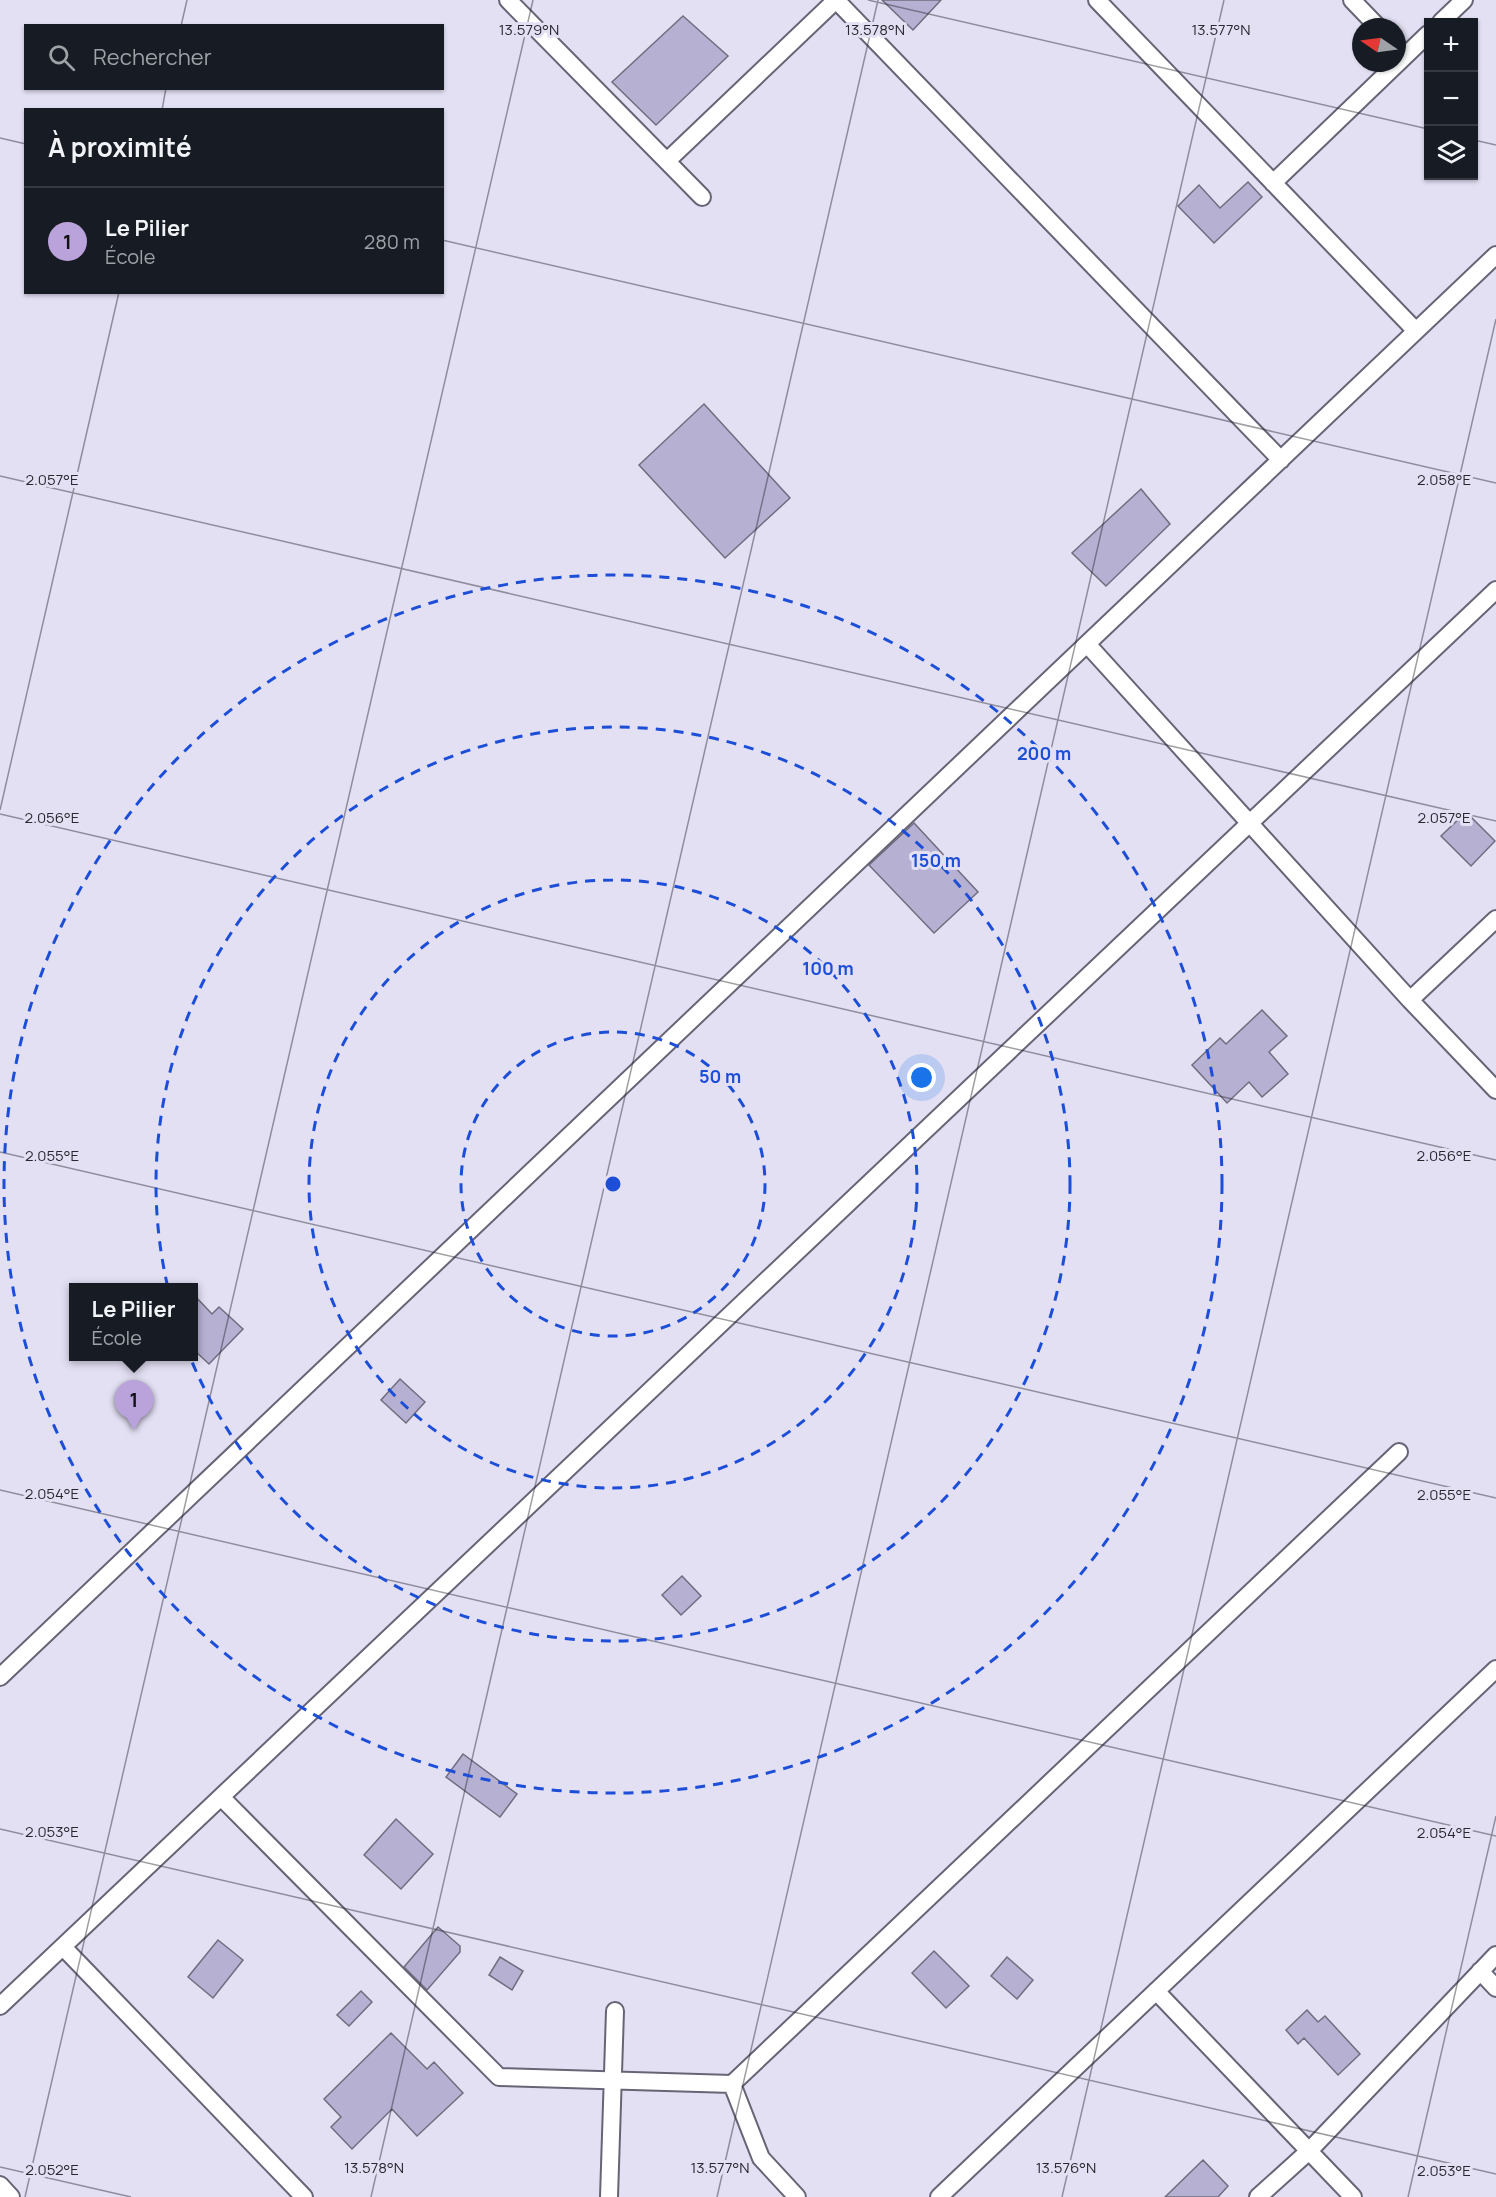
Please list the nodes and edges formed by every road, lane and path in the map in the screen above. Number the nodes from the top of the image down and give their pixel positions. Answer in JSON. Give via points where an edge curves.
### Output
{"nodes":[{"id":1,"x":508,"y":0,"type":"edge"},
{"id":2,"x":836,"y":0,"type":"edge"},
{"id":3,"x":1097,"y":0,"type":"edge"},
{"id":4,"x":1352,"y":0,"type":"edge"},
{"id":5,"x":1464,"y":0,"type":"edge"},
{"id":6,"x":1369,"y":18,"type":"edge"},
{"id":7,"x":1444,"y":18,"type":"edge"},
{"id":8,"x":1424,"y":37,"type":"edge"},
{"id":9,"x":1406,"y":48,"type":"edge"},
{"id":10,"x":1381,"y":72,"type":"edge"},
{"id":11,"x":667,"y":161,"type":"junction"},
{"id":12,"x":1273,"y":183,"type":"junction"},
{"id":13,"x":702,"y":197,"type":"dead end"},
{"id":14,"x":1496,"y":255,"type":"edge"},
{"id":15,"x":1416,"y":331,"type":"junction"},
{"id":16,"x":1281,"y":460,"type":"junction"},
{"id":17,"x":1496,"y":590,"type":"edge"},
{"id":18,"x":1087,"y":644,"type":"junction"},
{"id":19,"x":1250,"y":823,"type":"junction"},
{"id":20,"x":1496,"y":919,"type":"edge"},
{"id":21,"x":1410,"y":1000,"type":"junction"},
{"id":22,"x":1496,"y":1090,"type":"edge"},
{"id":23,"x":1399,"y":1452,"type":"dead end"},
{"id":24,"x":1496,"y":1669,"type":"edge"},
{"id":25,"x":0,"y":1677,"type":"edge"},
{"id":26,"x":221,"y":1797,"type":"junction"},
{"id":27,"x":63,"y":1947,"type":"junction"},
{"id":28,"x":1496,"y":1955,"type":"edge"},
{"id":29,"x":1480,"y":1971,"type":"junction"},
{"id":30,"x":1496,"y":1988,"type":"edge"},
{"id":31,"x":1156,"y":1991,"type":"junction"},
{"id":32,"x":0,"y":2006,"type":"edge"},
{"id":33,"x":615,"y":2011,"type":"dead end"},
{"id":34,"x":613,"y":2080,"type":"junction"},
{"id":35,"x":732,"y":2084,"type":"junction"},
{"id":36,"x":1309,"y":2151,"type":"junction"},
{"id":37,"x":0,"y":2185,"type":"edge"},
{"id":38,"x":11,"y":2197,"type":"edge"},
{"id":39,"x":304,"y":2197,"type":"edge"},
{"id":40,"x":609,"y":2197,"type":"edge"},
{"id":41,"x":797,"y":2197,"type":"edge"},
{"id":42,"x":939,"y":2197,"type":"edge"},
{"id":43,"x":1258,"y":2197,"type":"edge"},
{"id":44,"x":1353,"y":2197,"type":"edge"}],
"edges":[{"from":1,"to":11,"type":"street"},
{"from":2,"to":11,"type":"street"},
{"from":2,"to":16,"type":"street"},
{"from":3,"to":12,"type":"street"},
{"from":4,"to":6,"type":"street"},
{"from":5,"to":7,"type":"street"},
{"from":8,"to":9,"type":"street"},
{"from":10,"to":12,"type":"street"},
{"from":11,"to":13,"type":"street"},
{"from":12,"to":15,"type":"street"},
{"from":14,"to":15,"type":"street"},
{"from":15,"to":16,"type":"street"},
{"from":16,"to":18,"type":"street"},
{"from":17,"to":19,"type":"street"},
{"from":18,"to":19,"type":"street"},
{"from":18,"to":25,"type":"street"},
{"from":19,"to":21,"type":"street"},
{"from":19,"to":26,"type":"street"},
{"from":20,"to":21,"type":"street"},
{"from":21,"to":22,"type":"street"},
{"from":23,"to":35,"type":"street"},
{"from":24,"to":31,"type":"street"},
{"from":26,"to":27,"type":"street"},
{"from":26,"to":34,"type":"street","via":[[499,2077]]},
{"from":27,"to":32,"type":"street"},
{"from":27,"to":39,"type":"street"},
{"from":28,"to":29,"type":"street"},
{"from":29,"to":30,"type":"street"},
{"from":29,"to":36,"type":"street"},
{"from":31,"to":36,"type":"street"},
{"from":31,"to":42,"type":"street"},
{"from":33,"to":34,"type":"street"},
{"from":34,"to":35,"type":"street"},
{"from":34,"to":40,"type":"street"},
{"from":35,"to":41,"type":"street","via":[[760,2158]]},
{"from":36,"to":43,"type":"street"},
{"from":36,"to":44,"type":"street"},
{"from":37,"to":38,"type":"street"}]}
